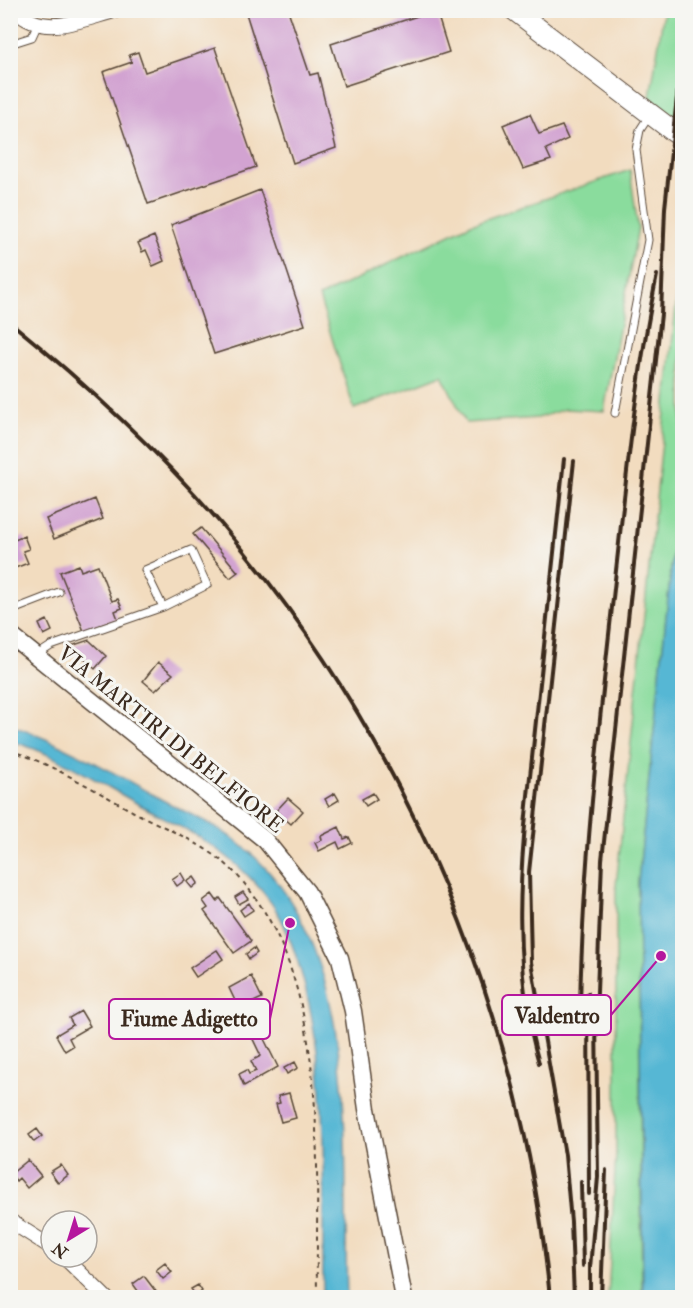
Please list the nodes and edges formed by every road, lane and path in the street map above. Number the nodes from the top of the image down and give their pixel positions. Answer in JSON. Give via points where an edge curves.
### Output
{"nodes":[{"id":1,"x":15,"y":10,"type":"edge"},
{"id":2,"x":118,"y":10,"type":"edge"},
{"id":3,"x":514,"y":10,"type":"edge"},
{"id":4,"x":37,"y":26,"type":"junction"},
{"id":5,"x":10,"y":44,"type":"edge"},
{"id":6,"x":651,"y":114,"type":"junction"},
{"id":7,"x":682,"y":138,"type":"edge"},
{"id":8,"x":615,"y":412,"type":"dead end"},
{"id":9,"x":59,"y":592,"type":"dead end"},
{"id":10,"x":163,"y":607,"type":"junction"},
{"id":11,"x":10,"y":611,"type":"edge"},
{"id":12,"x":10,"y":635,"type":"edge"},
{"id":13,"x":34,"y":656,"type":"junction"},
{"id":14,"x":10,"y":750,"type":"edge"},
{"id":15,"x":10,"y":1221,"type":"edge"},
{"id":16,"x":39,"y":1239,"type":"edge"},
{"id":17,"x":76,"y":1269,"type":"edge"},
{"id":18,"x":106,"y":1298,"type":"edge"},
{"id":19,"x":317,"y":1298,"type":"edge"},
{"id":20,"x":404,"y":1298,"type":"edge"}],
"edges":[{"from":1,"to":4,"type":"street"},
{"from":2,"to":4,"type":"street","via":[[53,26]]},
{"from":3,"to":6,"type":"main road"},
{"from":4,"to":5,"type":"lane","via":[[32,37]]},
{"from":6,"to":7,"type":"main road"},
{"from":6,"to":8,"type":"lane","via":[[640,130],[636,150],[648,240]]},
{"from":9,"to":11,"type":"lane"},
{"from":10,"to":10,"type":"lane","via":[[207,585],[191,550],[145,570]]},
{"from":10,"to":13,"type":"lane","via":[[51,646]]},
{"from":12,"to":13,"type":"street","name":"VIA MARTIRI DI BELFIORE"},
{"from":13,"to":20,"type":"street","name":"VIA MARTIRI DI BELFIORE","via":[[265,840],[307,892],[340,958],[353,1011],[367,1109]]},
{"from":14,"to":19,"type":"path","via":[[53,767],[203,849],[228,866],[249,888],[274,925],[292,966],[314,1074]]},
{"from":15,"to":16,"type":"street"},
{"from":17,"to":18,"type":"street"}]}
